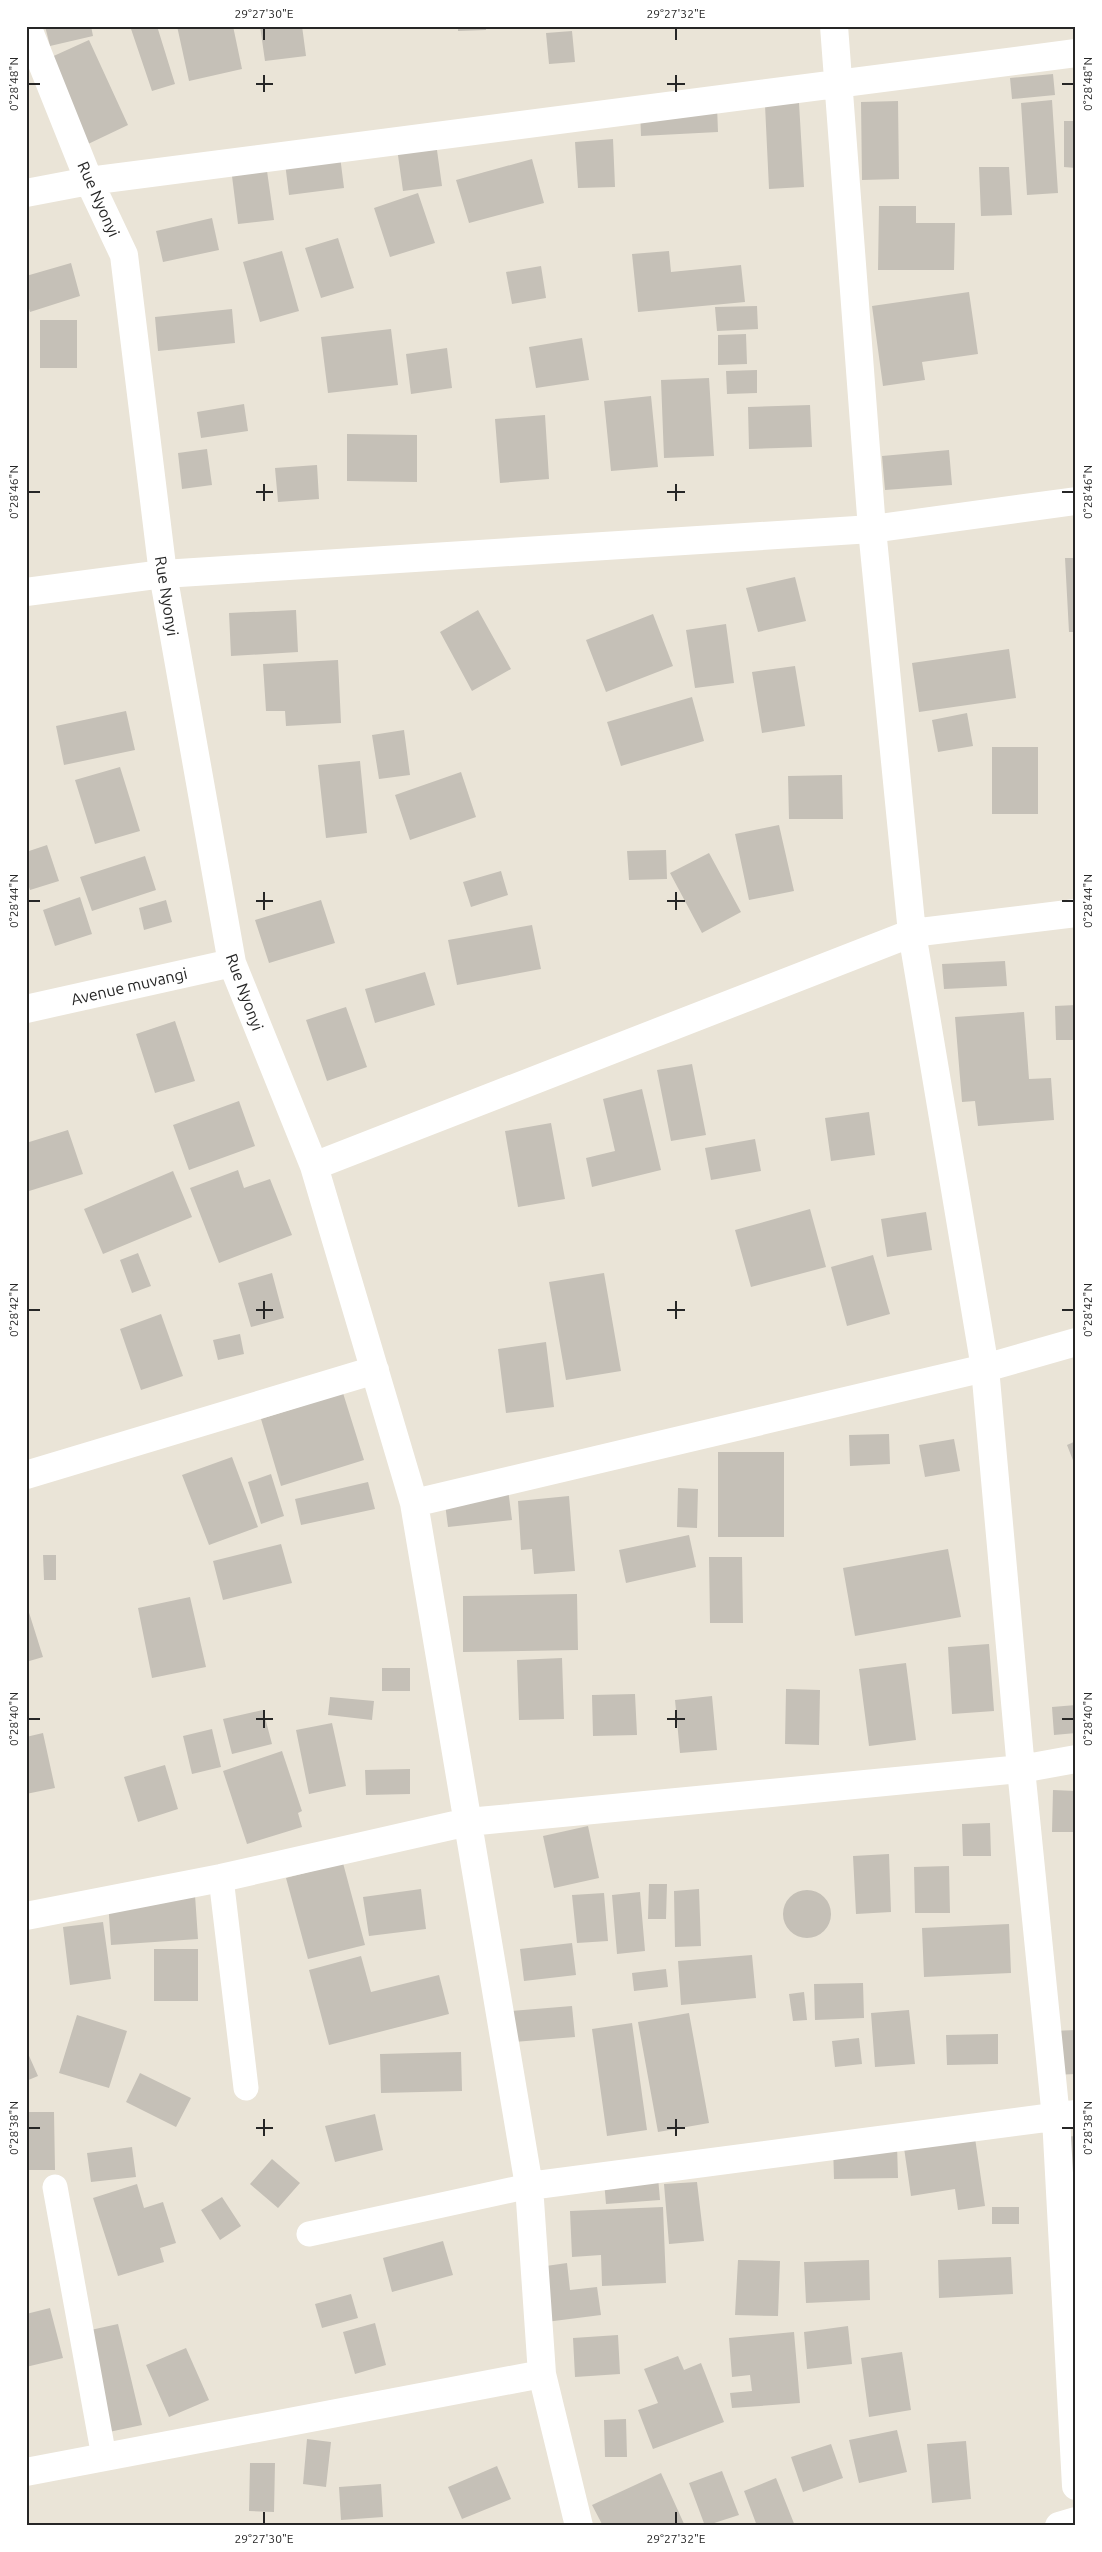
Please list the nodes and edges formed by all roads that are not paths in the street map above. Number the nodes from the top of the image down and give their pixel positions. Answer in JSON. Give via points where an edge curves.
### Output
{"nodes":[{"id":1,"x":27,"y":26,"type":"edge"},
{"id":2,"x":834,"y":26,"type":"edge"},
{"id":3,"x":1076,"y":53,"type":"edge"},
{"id":4,"x":839,"y":83,"type":"junction"},
{"id":5,"x":89,"y":181,"type":"junction"},
{"id":6,"x":26,"y":193,"type":"edge"},
{"id":7,"x":1076,"y":501,"type":"edge"},
{"id":8,"x":872,"y":529,"type":"junction"},
{"id":9,"x":163,"y":574,"type":"junction"},
{"id":10,"x":26,"y":592,"type":"edge"},
{"id":11,"x":1076,"y":913,"type":"edge"},
{"id":12,"x":912,"y":933,"type":"junction"},
{"id":13,"x":232,"y":963,"type":"junction"},
{"id":14,"x":26,"y":1009,"type":"edge"},
{"id":15,"x":314,"y":1166,"type":"junction"},
{"id":16,"x":1076,"y":1342,"type":"edge"},
{"id":17,"x":985,"y":1368,"type":"junction"},
{"id":18,"x":375,"y":1370,"type":"junction"},
{"id":19,"x":26,"y":1475,"type":"edge"},
{"id":20,"x":414,"y":1503,"type":"junction"},
{"id":21,"x":1076,"y":1759,"type":"edge"},
{"id":22,"x":1021,"y":1769,"type":"junction"},
{"id":23,"x":468,"y":1822,"type":"junction"},
{"id":24,"x":220,"y":1878,"type":"junction"},
{"id":25,"x":26,"y":1916,"type":"edge"},
{"id":26,"x":246,"y":2088,"type":"dead end"},
{"id":27,"x":1066,"y":2116,"type":"edge"},
{"id":28,"x":529,"y":2186,"type":"junction"},
{"id":29,"x":55,"y":2187,"type":"dead end"},
{"id":30,"x":309,"y":2234,"type":"dead end"},
{"id":31,"x":542,"y":2374,"type":"junction"},
{"id":32,"x":104,"y":2458,"type":"junction"},
{"id":33,"x":26,"y":2472,"type":"edge"},
{"id":34,"x":1076,"y":2486,"type":"edge"},
{"id":35,"x":1076,"y":2521,"type":"edge"},
{"id":36,"x":579,"y":2526,"type":"edge"},
{"id":37,"x":1059,"y":2526,"type":"edge"}],
"edges":[{"from":1,"to":5,"type":"street","name":"Rue Nyonyi"},
{"from":2,"to":4,"type":"street"},
{"from":3,"to":4,"type":"street"},
{"from":4,"to":5,"type":"street"},
{"from":4,"to":8,"type":"street"},
{"from":5,"to":6,"type":"street"},
{"from":5,"to":9,"type":"street","name":"Rue Nyonyi","via":[[124,255]]},
{"from":7,"to":8,"type":"street"},
{"from":8,"to":9,"type":"street"},
{"from":8,"to":12,"type":"street"},
{"from":9,"to":10,"type":"street"},
{"from":9,"to":13,"type":"street","name":"Rue Nyonyi"},
{"from":11,"to":12,"type":"street"},
{"from":12,"to":15,"type":"street"},
{"from":12,"to":17,"type":"street"},
{"from":13,"to":14,"type":"street","name":"Avenue muvangi"},
{"from":13,"to":15,"type":"street","name":"Rue Nyonyi"},
{"from":15,"to":18,"type":"street","name":"Rue Nyonyi"},
{"from":16,"to":17,"type":"street"},
{"from":17,"to":20,"type":"street"},
{"from":17,"to":22,"type":"street"},
{"from":18,"to":19,"type":"street"},
{"from":18,"to":20,"type":"street","name":"Rue Nyonyi"},
{"from":20,"to":23,"type":"street","name":"Rue Nyonyi"},
{"from":21,"to":22,"type":"street"},
{"from":22,"to":23,"type":"street"},
{"from":22,"to":27,"type":"street"},
{"from":23,"to":24,"type":"street"},
{"from":23,"to":28,"type":"street","name":"Rue Nyonyi"},
{"from":24,"to":25,"type":"street"},
{"from":24,"to":26,"type":"lane"},
{"from":27,"to":28,"type":"street"},
{"from":27,"to":34,"type":"street"},
{"from":28,"to":30,"type":"lane"},
{"from":28,"to":31,"type":"street","name":"Rue Nyonyi"},
{"from":29,"to":32,"type":"lane"},
{"from":31,"to":32,"type":"street"},
{"from":31,"to":36,"type":"street","name":"Rue Nyonyi"},
{"from":32,"to":33,"type":"street"},
{"from":35,"to":37,"type":"street"}]}
